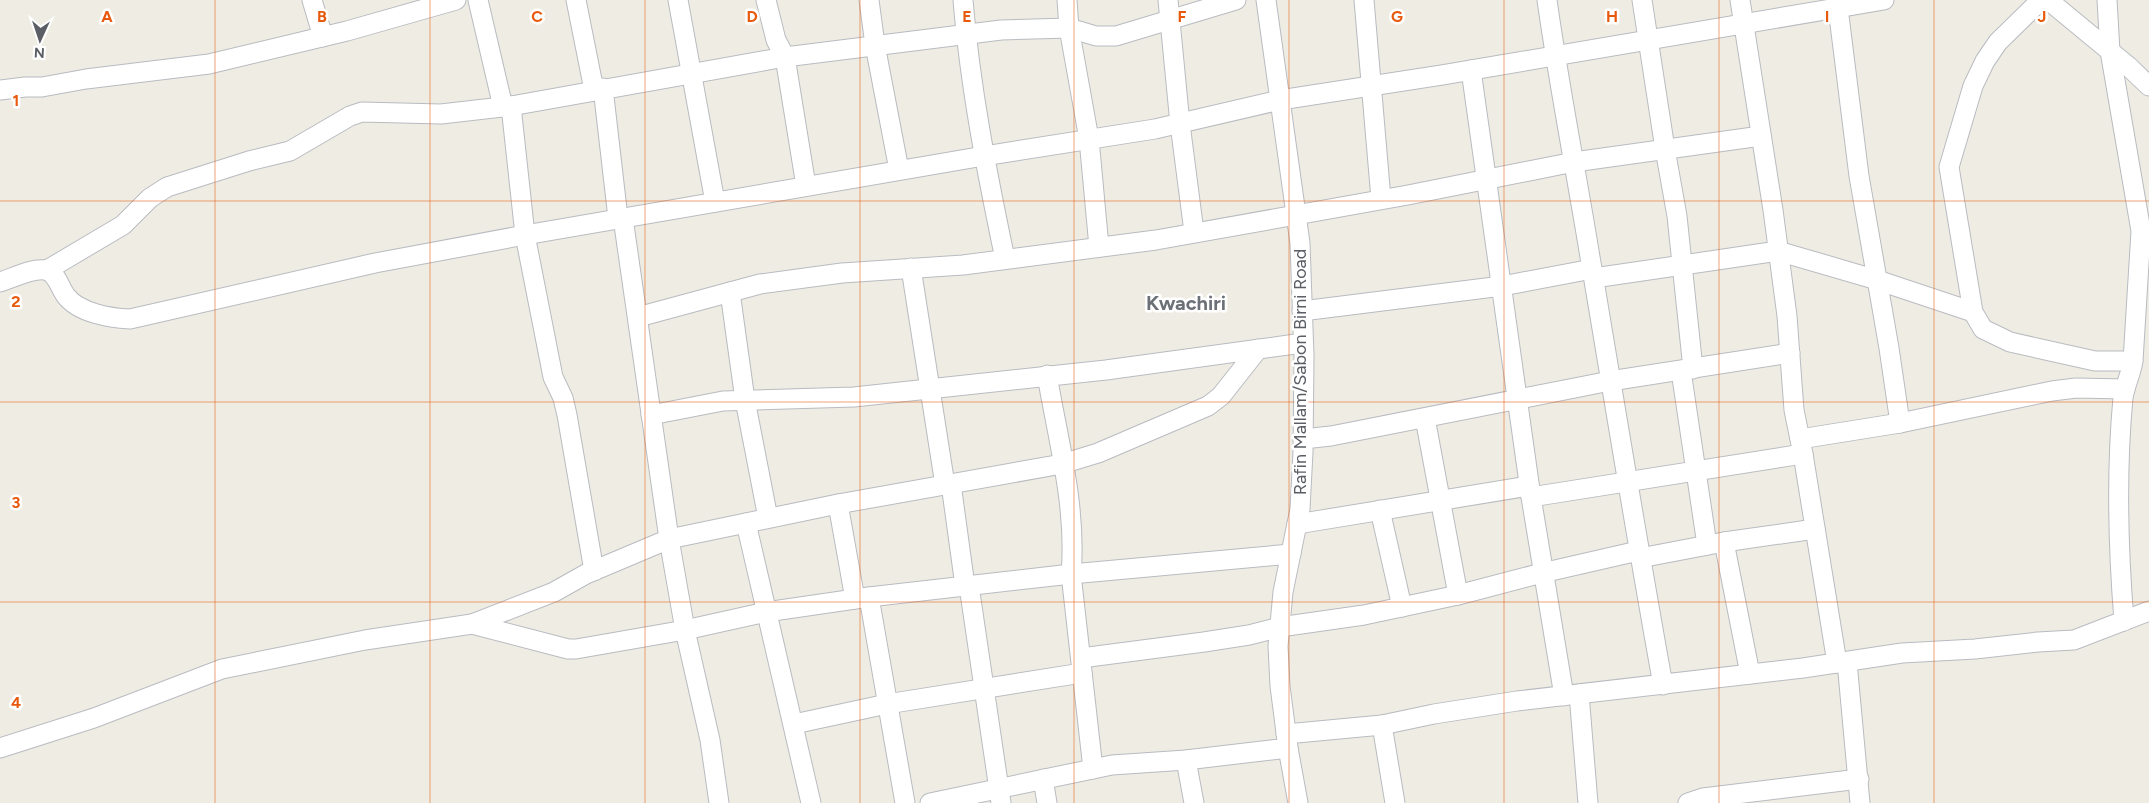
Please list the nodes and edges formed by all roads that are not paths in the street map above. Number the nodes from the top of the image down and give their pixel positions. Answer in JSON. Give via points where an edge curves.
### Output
{"nodes":[{"id":1,"x":312,"y":0,"type":"edge"},
{"id":2,"x":456,"y":0,"type":"edge"},
{"id":3,"x":478,"y":0,"type":"edge"},
{"id":4,"x":576,"y":0,"type":"edge"},
{"id":5,"x":678,"y":0,"type":"edge"},
{"id":6,"x":766,"y":0,"type":"edge"},
{"id":7,"x":869,"y":0,"type":"edge"},
{"id":8,"x":963,"y":0,"type":"edge"},
{"id":9,"x":1067,"y":0,"type":"edge"},
{"id":10,"x":1168,"y":0,"type":"edge"},
{"id":11,"x":1236,"y":0,"type":"edge"},
{"id":12,"x":1266,"y":0,"type":"edge"},
{"id":13,"x":1364,"y":0,"type":"edge"},
{"id":14,"x":1547,"y":0,"type":"edge"},
{"id":15,"x":1642,"y":0,"type":"edge"},
{"id":16,"x":1740,"y":0,"type":"edge"},
{"id":17,"x":1884,"y":0,"type":"edge"},
{"id":18,"x":2041,"y":0,"type":"edge"},
{"id":19,"x":2048,"y":0,"type":"edge"},
{"id":20,"x":2107,"y":0,"type":"edge"},
{"id":21,"x":1838,"y":8,"type":"junction"},
{"id":22,"x":1171,"y":19,"type":"junction"},
{"id":23,"x":1743,"y":22,"type":"junction"},
{"id":24,"x":1070,"y":28,"type":"junction"},
{"id":25,"x":966,"y":34,"type":"junction"},
{"id":26,"x":323,"y":37,"type":"junction"},
{"id":27,"x":1649,"y":39,"type":"junction"},
{"id":28,"x":875,"y":45,"type":"junction"},
{"id":29,"x":2110,"y":51,"type":"junction"},
{"id":30,"x":1555,"y":55,"type":"junction"},
{"id":31,"x":784,"y":57,"type":"junction"},
{"id":32,"x":1471,"y":70,"type":"junction"},
{"id":33,"x":691,"y":73,"type":"junction"},
{"id":34,"x":1372,"y":86,"type":"junction"},
{"id":35,"x":2149,"y":86,"type":"edge"},
{"id":36,"x":599,"y":89,"type":"junction"},
{"id":37,"x":0,"y":90,"type":"edge"},
{"id":38,"x":1280,"y":100,"type":"junction"},
{"id":39,"x":507,"y":106,"type":"junction"},
{"id":40,"x":1180,"y":124,"type":"junction"},
{"id":41,"x":1761,"y":136,"type":"junction"},
{"id":42,"x":1089,"y":139,"type":"junction"},
{"id":43,"x":1665,"y":149,"type":"junction"},
{"id":44,"x":984,"y":156,"type":"junction"},
{"id":45,"x":1574,"y":162,"type":"junction"},
{"id":46,"x":899,"y":170,"type":"junction"},
{"id":47,"x":1487,"y":179,"type":"junction"},
{"id":48,"x":806,"y":186,"type":"junction"},
{"id":49,"x":1381,"y":199,"type":"junction"},
{"id":50,"x":715,"y":202,"type":"junction"},
{"id":51,"x":1297,"y":213,"type":"junction"},
{"id":52,"x":620,"y":218,"type":"junction"},
{"id":53,"x":1194,"y":232,"type":"junction"},
{"id":54,"x":525,"y":235,"type":"junction"},
{"id":55,"x":1100,"y":247,"type":"junction"},
{"id":56,"x":1778,"y":251,"type":"junction"},
{"id":57,"x":1006,"y":259,"type":"junction"},
{"id":58,"x":1682,"y":266,"type":"junction"},
{"id":59,"x":911,"y":268,"type":"junction"},
{"id":60,"x":47,"y":270,"type":"junction"},
{"id":61,"x":1593,"y":274,"type":"junction"},
{"id":62,"x":1877,"y":280,"type":"junction"},
{"id":63,"x":0,"y":282,"type":"edge"},
{"id":64,"x":1502,"y":286,"type":"junction"},
{"id":65,"x":730,"y":292,"type":"junction"},
{"id":66,"x":1302,"y":311,"type":"junction"},
{"id":67,"x":1972,"y":312,"type":"junction"},
{"id":68,"x":638,"y":317,"type":"junction"},
{"id":69,"x":1303,"y":343,"type":"junction"},
{"id":70,"x":1258,"y":350,"type":"junction"},
{"id":71,"x":2138,"y":351,"type":"edge"},
{"id":72,"x":1790,"y":353,"type":"junction"},
{"id":73,"x":1687,"y":370,"type":"junction"},
{"id":74,"x":1047,"y":375,"type":"junction"},
{"id":75,"x":1610,"y":381,"type":"junction"},
{"id":76,"x":931,"y":388,"type":"junction"},
{"id":77,"x":2125,"y":389,"type":"junction"},
{"id":78,"x":745,"y":400,"type":"junction"},
{"id":79,"x":1517,"y":400,"type":"junction"},
{"id":80,"x":651,"y":415,"type":"junction"},
{"id":81,"x":1425,"y":418,"type":"junction"},
{"id":82,"x":1900,"y":423,"type":"junction"},
{"id":83,"x":1304,"y":439,"type":"junction"},
{"id":84,"x":1802,"y":447,"type":"junction"},
{"id":85,"x":1062,"y":464,"type":"junction"},
{"id":86,"x":1697,"y":470,"type":"junction"},
{"id":87,"x":1627,"y":482,"type":"junction"},
{"id":88,"x":948,"y":484,"type":"junction"},
{"id":89,"x":1530,"y":492,"type":"junction"},
{"id":90,"x":1439,"y":500,"type":"junction"},
{"id":91,"x":838,"y":504,"type":"junction"},
{"id":92,"x":1380,"y":510,"type":"junction"},
{"id":93,"x":768,"y":518,"type":"junction"},
{"id":94,"x":746,"y":523,"type":"junction"},
{"id":95,"x":1297,"y":524,"type":"junction"},
{"id":96,"x":1816,"y":529,"type":"junction"},
{"id":97,"x":669,"y":540,"type":"junction"},
{"id":98,"x":1716,"y":544,"type":"junction"},
{"id":99,"x":1291,"y":554,"type":"junction"},
{"id":100,"x":1639,"y":554,"type":"junction"},
{"id":101,"x":594,"y":571,"type":"junction"},
{"id":102,"x":1542,"y":573,"type":"junction"},
{"id":103,"x":1071,"y":574,"type":"junction"},
{"id":104,"x":967,"y":586,"type":"junction"},
{"id":105,"x":1458,"y":595,"type":"junction"},
{"id":106,"x":862,"y":598,"type":"junction"},
{"id":107,"x":1402,"y":607,"type":"junction"},
{"id":108,"x":2149,"y":611,"type":"edge"},
{"id":109,"x":766,"y":612,"type":"junction"},
{"id":110,"x":2124,"y":621,"type":"junction"},
{"id":111,"x":472,"y":624,"type":"junction"},
{"id":112,"x":1280,"y":626,"type":"junction"},
{"id":113,"x":685,"y":630,"type":"junction"},
{"id":114,"x":1842,"y":662,"type":"junction"},
{"id":115,"x":1081,"y":665,"type":"junction"},
{"id":116,"x":1750,"y":674,"type":"junction"},
{"id":117,"x":1663,"y":684,"type":"junction"},
{"id":118,"x":984,"y":688,"type":"junction"},
{"id":119,"x":1571,"y":695,"type":"junction"},
{"id":120,"x":887,"y":704,"type":"junction"},
{"id":121,"x":794,"y":724,"type":"junction"},
{"id":122,"x":1382,"y":725,"type":"junction"},
{"id":123,"x":1287,"y":741,"type":"junction"},
{"id":124,"x":0,"y":748,"type":"edge"},
{"id":125,"x":1186,"y":760,"type":"junction"},
{"id":126,"x":1093,"y":769,"type":"junction"},
{"id":127,"x":1043,"y":779,"type":"junction"},
{"id":128,"x":1859,"y":780,"type":"junction"},
{"id":129,"x":1000,"y":796,"type":"edge"},
{"id":130,"x":718,"y":803,"type":"edge"},
{"id":131,"x":811,"y":803,"type":"edge"},
{"id":132,"x":905,"y":803,"type":"edge"},
{"id":133,"x":930,"y":803,"type":"edge"},
{"id":134,"x":1047,"y":803,"type":"edge"},
{"id":135,"x":1194,"y":803,"type":"edge"},
{"id":136,"x":1298,"y":803,"type":"edge"},
{"id":137,"x":1395,"y":803,"type":"edge"},
{"id":138,"x":1588,"y":803,"type":"edge"},
{"id":139,"x":1688,"y":803,"type":"edge"},
{"id":140,"x":1860,"y":803,"type":"edge"}],
"edges":[{"from":1,"to":26,"type":"street"},
{"from":2,"to":26,"type":"street"},
{"from":3,"to":39,"type":"street"},
{"from":4,"to":36,"type":"street"},
{"from":5,"to":33,"type":"street"},
{"from":6,"to":31,"type":"street","via":[[776,40]]},
{"from":7,"to":28,"type":"street"},
{"from":8,"to":25,"type":"street"},
{"from":9,"to":24,"type":"street"},
{"from":10,"to":22,"type":"street"},
{"from":11,"to":22,"type":"street"},
{"from":12,"to":38,"type":"street","name":"Rafin Mallam/Sabon Birni Road"},
{"from":13,"to":34,"type":"street"},
{"from":14,"to":30,"type":"street"},
{"from":15,"to":27,"type":"street"},
{"from":16,"to":23,"type":"street"},
{"from":17,"to":21,"type":"street"},
{"from":18,"to":67,"type":"street","via":[[1998,42],[1985,60],[1973,86],[1949,167]]},
{"from":19,"to":29,"type":"street"},
{"from":20,"to":29,"type":"street"},
{"from":21,"to":23,"type":"street"},
{"from":21,"to":62,"type":"street","via":[[1859,176]]},
{"from":22,"to":24,"type":"street","via":[[1116,36],[1096,36]]},
{"from":22,"to":40,"type":"street"},
{"from":23,"to":27,"type":"street"},
{"from":23,"to":41,"type":"street"},
{"from":24,"to":25,"type":"street"},
{"from":24,"to":42,"type":"street"},
{"from":25,"to":28,"type":"street"},
{"from":25,"to":44,"type":"street"},
{"from":26,"to":37,"type":"street","via":[[209,64]]},
{"from":27,"to":30,"type":"street"},
{"from":27,"to":43,"type":"street"},
{"from":28,"to":31,"type":"street"},
{"from":28,"to":46,"type":"street"},
{"from":29,"to":35,"type":"street"},
{"from":29,"to":71,"type":"street","via":[[2140,231]]},
{"from":30,"to":32,"type":"street"},
{"from":30,"to":45,"type":"street"},
{"from":31,"to":33,"type":"street"},
{"from":31,"to":48,"type":"street"},
{"from":32,"to":34,"type":"street"},
{"from":32,"to":47,"type":"street"},
{"from":33,"to":36,"type":"street"},
{"from":33,"to":50,"type":"street"},
{"from":34,"to":38,"type":"street"},
{"from":34,"to":49,"type":"street"},
{"from":36,"to":39,"type":"street"},
{"from":36,"to":52,"type":"street"},
{"from":38,"to":40,"type":"street"},
{"from":38,"to":51,"type":"street","name":"Rafin Mallam/Sabon Birni Road"},
{"from":39,"to":54,"type":"street"},
{"from":39,"to":60,"type":"street","via":[[441,114],[362,112],[350,116],[290,151],[167,188],[150,198],[123,225]]},
{"from":40,"to":42,"type":"street"},
{"from":40,"to":53,"type":"street"},
{"from":41,"to":43,"type":"street"},
{"from":41,"to":56,"type":"street"},
{"from":42,"to":44,"type":"street"},
{"from":42,"to":55,"type":"street"},
{"from":43,"to":45,"type":"street"},
{"from":43,"to":58,"type":"street"},
{"from":44,"to":46,"type":"street"},
{"from":44,"to":57,"type":"street"},
{"from":45,"to":47,"type":"street"},
{"from":45,"to":61,"type":"street"},
{"from":46,"to":48,"type":"street"},
{"from":47,"to":49,"type":"street"},
{"from":47,"to":64,"type":"street"},
{"from":48,"to":50,"type":"street"},
{"from":49,"to":51,"type":"street"},
{"from":50,"to":52,"type":"street"},
{"from":51,"to":53,"type":"street"},
{"from":51,"to":66,"type":"street","name":"Rafin Mallam/Sabon Birni Road"},
{"from":52,"to":54,"type":"street"},
{"from":52,"to":68,"type":"street"},
{"from":53,"to":55,"type":"street"},
{"from":54,"to":60,"type":"street","via":[[375,263],[130,319],[100,315],[77,305]]},
{"from":54,"to":101,"type":"street","via":[[554,377],[568,415]]},
{"from":55,"to":57,"type":"street"},
{"from":56,"to":58,"type":"street"},
{"from":56,"to":62,"type":"street"},
{"from":56,"to":72,"type":"street"},
{"from":57,"to":59,"type":"street"},
{"from":58,"to":61,"type":"street"},
{"from":58,"to":73,"type":"street"},
{"from":59,"to":65,"type":"street","via":[[842,273],[760,284]]},
{"from":59,"to":76,"type":"street"},
{"from":60,"to":63,"type":"street","via":[[40,269]]},
{"from":61,"to":64,"type":"street"},
{"from":61,"to":75,"type":"street"},
{"from":62,"to":67,"type":"street"},
{"from":62,"to":82,"type":"street"},
{"from":64,"to":66,"type":"street"},
{"from":64,"to":79,"type":"street"},
{"from":65,"to":68,"type":"street"},
{"from":65,"to":78,"type":"street"},
{"from":66,"to":69,"type":"street","name":"Rafin Mallam/Sabon Birni Road"},
{"from":67,"to":71,"type":"street","via":[[1983,329],[2010,342],[2095,360]]},
{"from":68,"to":80,"type":"street"},
{"from":69,"to":70,"type":"street"},
{"from":69,"to":83,"type":"street","name":"Rafin Mallam/Sabon Birni Road"},
{"from":70,"to":74,"type":"street"},
{"from":70,"to":85,"type":"street","via":[[1221,396],[1208,406],[1098,454]]},
{"from":71,"to":77,"type":"street"},
{"from":72,"to":73,"type":"street"},
{"from":72,"to":84,"type":"street","via":[[1794,410]]},
{"from":73,"to":75,"type":"street"},
{"from":73,"to":86,"type":"street"},
{"from":74,"to":76,"type":"street"},
{"from":74,"to":85,"type":"street"},
{"from":75,"to":79,"type":"street"},
{"from":75,"to":87,"type":"street"},
{"from":76,"to":78,"type":"street","via":[[854,398]]},
{"from":76,"to":88,"type":"street"},
{"from":77,"to":82,"type":"street","via":[[2052,390]]},
{"from":77,"to":110,"type":"street","via":[[2117,501]]},
{"from":78,"to":80,"type":"street"},
{"from":78,"to":93,"type":"street"},
{"from":79,"to":81,"type":"street"},
{"from":79,"to":89,"type":"street"},
{"from":80,"to":97,"type":"street"},
{"from":81,"to":83,"type":"street"},
{"from":81,"to":90,"type":"street"},
{"from":82,"to":84,"type":"street"},
{"from":83,"to":95,"type":"street","name":"Rafin Mallam/Sabon Birni Road"},
{"from":84,"to":86,"type":"street"},
{"from":84,"to":96,"type":"street"},
{"from":85,"to":88,"type":"street"},
{"from":85,"to":103,"type":"street","via":[[1071,516]]},
{"from":86,"to":87,"type":"street"},
{"from":86,"to":98,"type":"street"},
{"from":87,"to":89,"type":"street"},
{"from":87,"to":100,"type":"street"},
{"from":88,"to":91,"type":"street"},
{"from":88,"to":104,"type":"street"},
{"from":89,"to":90,"type":"street"},
{"from":89,"to":102,"type":"street"},
{"from":90,"to":92,"type":"street"},
{"from":90,"to":105,"type":"street"},
{"from":91,"to":93,"type":"street"},
{"from":91,"to":106,"type":"street"},
{"from":92,"to":95,"type":"street"},
{"from":92,"to":107,"type":"street"},
{"from":93,"to":94,"type":"street"},
{"from":94,"to":97,"type":"street"},
{"from":94,"to":109,"type":"street"},
{"from":95,"to":99,"type":"street","name":"Rafin Mallam/Sabon Birni Road"},
{"from":96,"to":98,"type":"street"},
{"from":96,"to":114,"type":"street"},
{"from":97,"to":101,"type":"street"},
{"from":97,"to":113,"type":"street"},
{"from":98,"to":100,"type":"street"},
{"from":98,"to":116,"type":"street"},
{"from":99,"to":103,"type":"street"},
{"from":99,"to":112,"type":"street","name":"Rafin Mallam/Sabon Birni Road"},
{"from":100,"to":102,"type":"street"},
{"from":100,"to":117,"type":"street"},
{"from":101,"to":111,"type":"street","via":[[554,592]]},
{"from":102,"to":105,"type":"street"},
{"from":102,"to":119,"type":"street"},
{"from":103,"to":104,"type":"street"},
{"from":103,"to":115,"type":"street"},
{"from":104,"to":106,"type":"street"},
{"from":104,"to":118,"type":"street"},
{"from":105,"to":107,"type":"street"},
{"from":106,"to":109,"type":"street"},
{"from":106,"to":120,"type":"street"},
{"from":107,"to":112,"type":"street","via":[[1364,616]]},
{"from":108,"to":110,"type":"street"},
{"from":109,"to":113,"type":"street"},
{"from":109,"to":121,"type":"street"},
{"from":110,"to":114,"type":"street","via":[[2074,640],[1902,653]]},
{"from":111,"to":113,"type":"street","via":[[568,649]]},
{"from":111,"to":124,"type":"street","via":[[365,640],[222,668],[94,718]]},
{"from":112,"to":115,"type":"street","via":[[1248,635]]},
{"from":112,"to":123,"type":"street","name":"Rafin Mallam/Sabon Birni Road","via":[[1280,686]]},
{"from":113,"to":130,"type":"street","via":[[710,740]]},
{"from":114,"to":116,"type":"street"},
{"from":114,"to":128,"type":"street"},
{"from":115,"to":118,"type":"street"},
{"from":115,"to":126,"type":"street"},
{"from":116,"to":117,"type":"street"},
{"from":117,"to":119,"type":"street"},
{"from":118,"to":120,"type":"street"},
{"from":118,"to":129,"type":"street"},
{"from":119,"to":122,"type":"street","via":[[1443,712]]},
{"from":119,"to":138,"type":"street"},
{"from":120,"to":121,"type":"street"},
{"from":120,"to":132,"type":"street"},
{"from":121,"to":131,"type":"street"},
{"from":122,"to":123,"type":"street"},
{"from":122,"to":137,"type":"street"},
{"from":123,"to":125,"type":"street"},
{"from":123,"to":136,"type":"street","name":"Rafin Mallam/Sabon Birni Road"},
{"from":125,"to":126,"type":"street"},
{"from":125,"to":135,"type":"street"},
{"from":126,"to":127,"type":"street"},
{"from":127,"to":129,"type":"street"},
{"from":127,"to":134,"type":"street"},
{"from":128,"to":139,"type":"street","via":[[1722,795]]},
{"from":128,"to":140,"type":"street"},
{"from":129,"to":133,"type":"street"}]}
